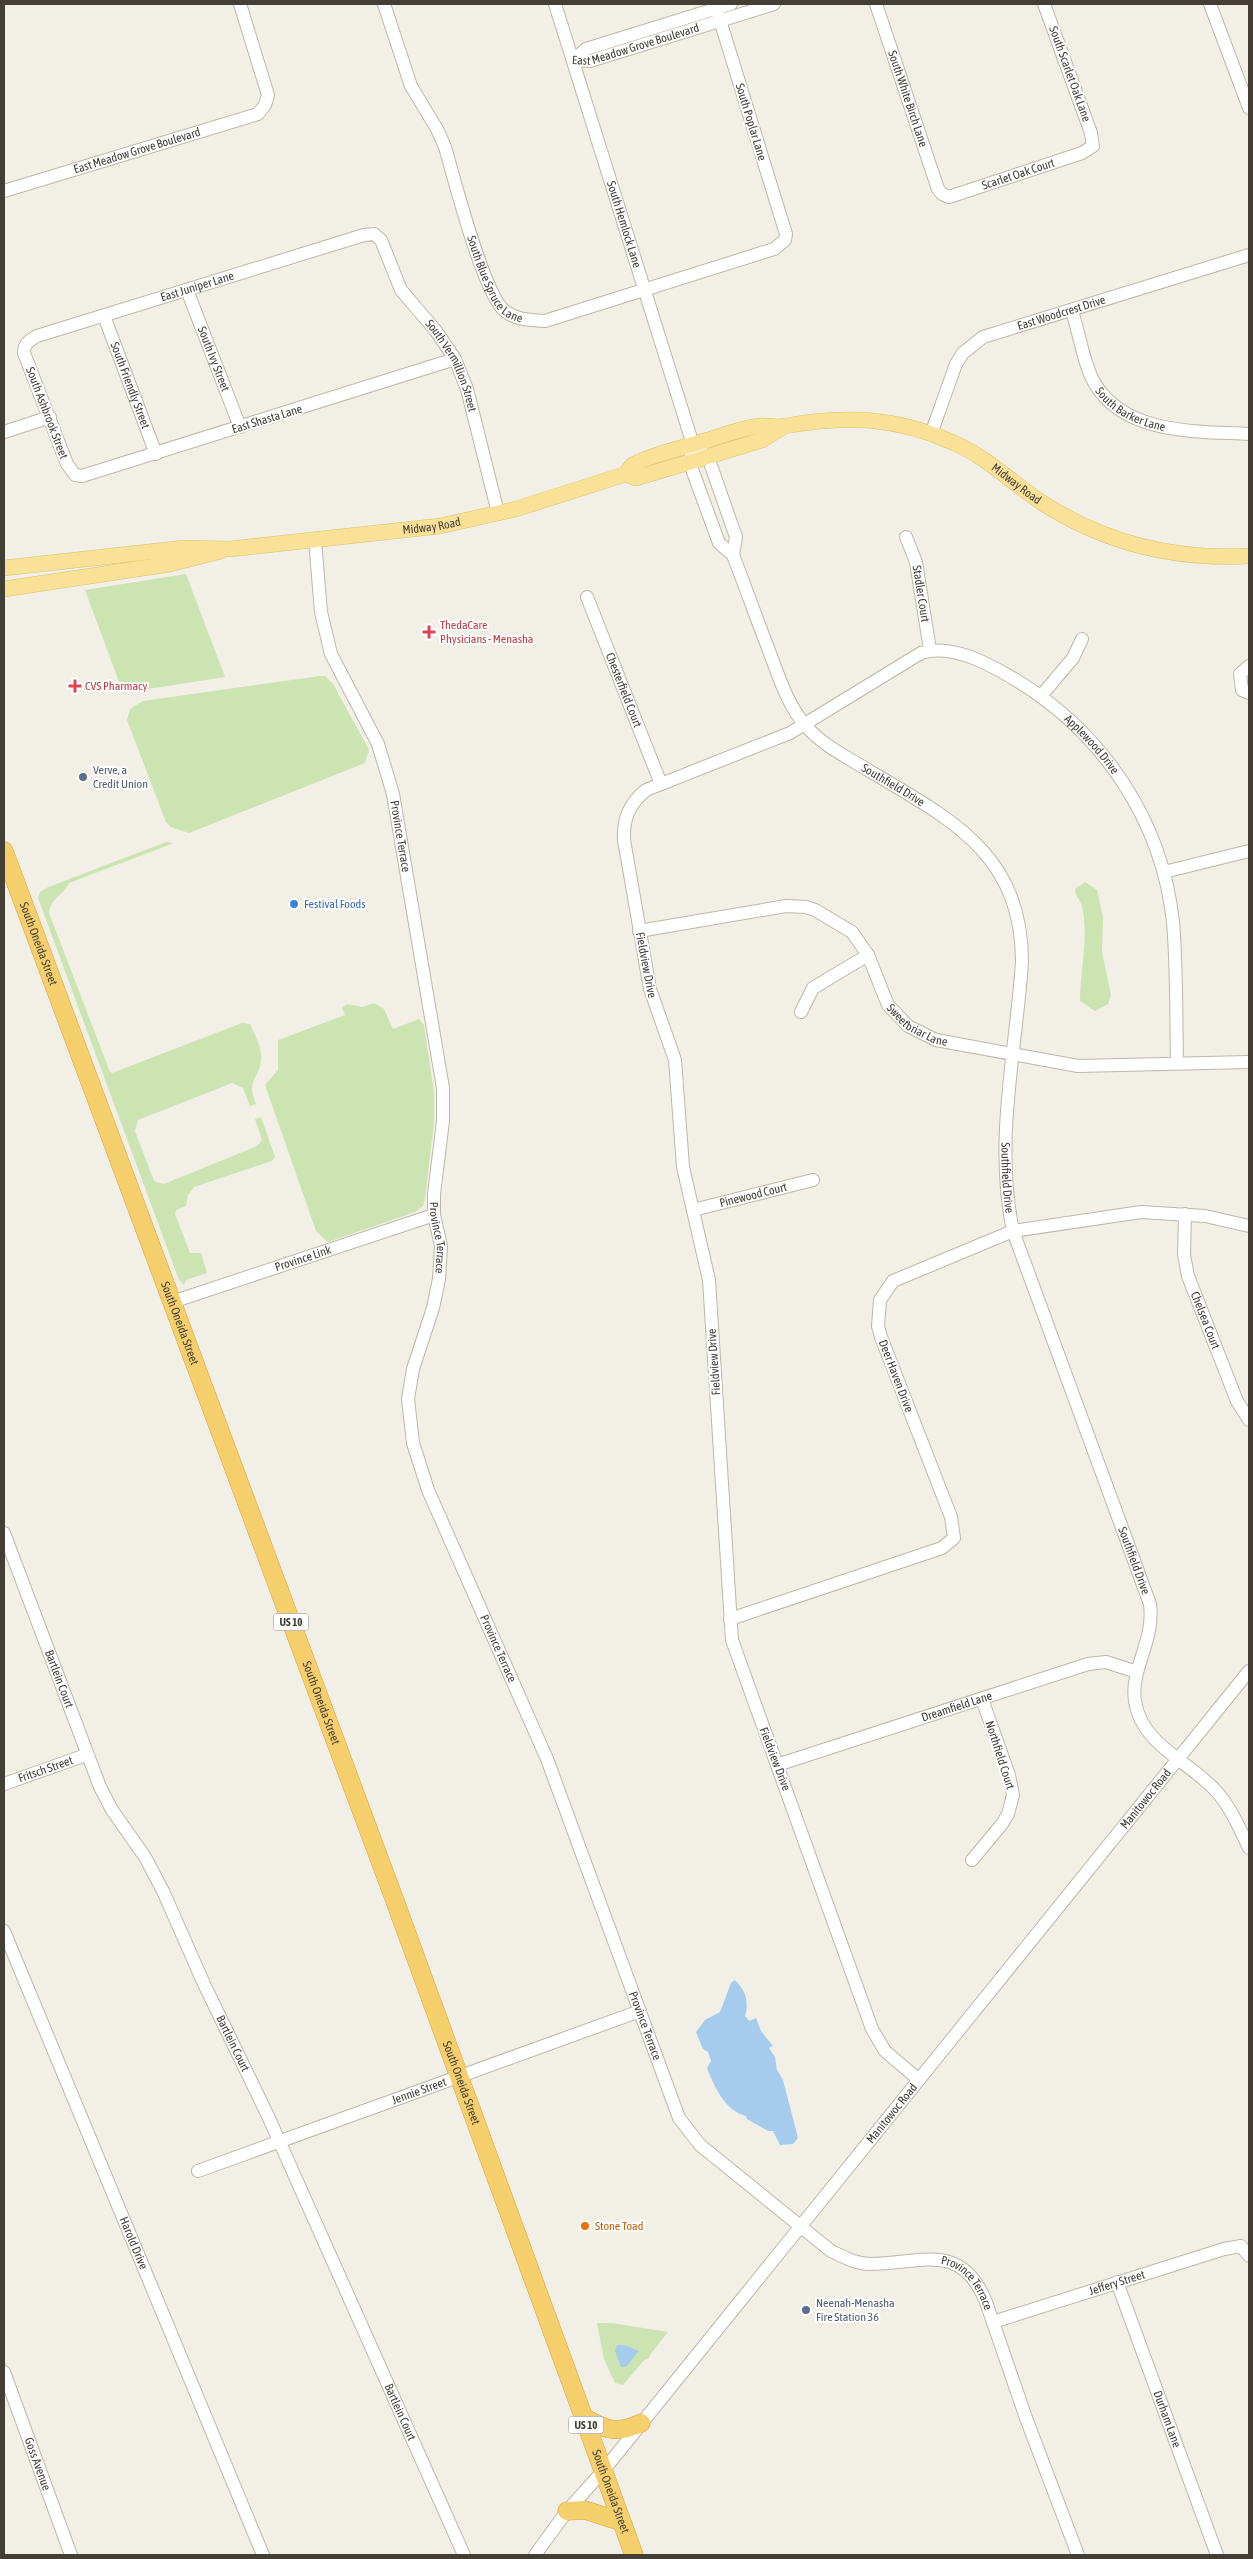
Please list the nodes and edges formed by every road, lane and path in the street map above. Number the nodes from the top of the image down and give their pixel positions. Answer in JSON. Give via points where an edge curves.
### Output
{"nodes":[{"id":1,"x":240,"y":4,"type":"edge"},
{"id":2,"x":384,"y":4,"type":"edge"},
{"id":3,"x":555,"y":4,"type":"edge"},
{"id":4,"x":731,"y":4,"type":"edge"},
{"id":5,"x":774,"y":4,"type":"edge"},
{"id":6,"x":876,"y":4,"type":"edge"},
{"id":7,"x":1044,"y":4,"type":"edge"},
{"id":8,"x":1210,"y":4,"type":"edge"},
{"id":9,"x":717,"y":11,"type":"edge"},
{"id":10,"x":573,"y":60,"type":"junction"},
{"id":11,"x":1249,"y":106,"type":"edge"},
{"id":12,"x":1093,"y":146,"type":"joint"},
{"id":13,"x":4,"y":191,"type":"edge"},
{"id":14,"x":942,"y":194,"type":"joint"},
{"id":15,"x":374,"y":234,"type":"joint"},
{"id":16,"x":785,"y":240,"type":"joint"},
{"id":17,"x":1249,"y":255,"type":"edge"},
{"id":18,"x":646,"y":289,"type":"junction"},
{"id":19,"x":187,"y":290,"type":"junction"},
{"id":20,"x":1072,"y":311,"type":"junction"},
{"id":21,"x":104,"y":316,"type":"junction"},
{"id":22,"x":24,"y":346,"type":"joint"},
{"id":23,"x":455,"y":359,"type":"junction"},
{"id":24,"x":50,"y":417,"type":"junction"},
{"id":25,"x":240,"y":427,"type":"junction"},
{"id":26,"x":783,"y":427,"type":"junction"},
{"id":27,"x":4,"y":432,"type":"edge"},
{"id":28,"x":931,"y":434,"type":"junction"},
{"id":29,"x":1249,"y":434,"type":"edge"},
{"id":30,"x":693,"y":445,"type":"junction"},
{"id":31,"x":156,"y":454,"type":"junction"},
{"id":32,"x":708,"y":457,"type":"junction"},
{"id":33,"x":690,"y":462,"type":"junction"},
{"id":34,"x":626,"y":474,"type":"junction"},
{"id":35,"x":78,"y":476,"type":"joint"},
{"id":36,"x":498,"y":513,"type":"junction"},
{"id":37,"x":906,"y":537,"type":"dead end"},
{"id":38,"x":315,"y":540,"type":"junction"},
{"id":39,"x":230,"y":548,"type":"junction"},
{"id":40,"x":733,"y":555,"type":"junction"},
{"id":41,"x":1249,"y":556,"type":"edge"},
{"id":42,"x":4,"y":568,"type":"edge"},
{"id":43,"x":4,"y":589,"type":"edge"},
{"id":44,"x":587,"y":597,"type":"dead end"},
{"id":45,"x":1082,"y":639,"type":"dead end"},
{"id":46,"x":930,"y":650,"type":"junction"},
{"id":47,"x":1249,"y":666,"type":"edge"},
{"id":48,"x":1249,"y":692,"type":"edge"},
{"id":49,"x":1041,"y":696,"type":"junction"},
{"id":50,"x":804,"y":725,"type":"junction"},
{"id":51,"x":661,"y":784,"type":"junction"},
{"id":52,"x":4,"y":851,"type":"edge"},
{"id":53,"x":1249,"y":851,"type":"edge"},
{"id":54,"x":1164,"y":872,"type":"junction"},
{"id":55,"x":639,"y":931,"type":"junction"},
{"id":56,"x":868,"y":955,"type":"junction"},
{"id":57,"x":801,"y":1012,"type":"dead end"},
{"id":58,"x":1013,"y":1054,"type":"junction"},
{"id":59,"x":1249,"y":1062,"type":"edge"},
{"id":60,"x":1177,"y":1063,"type":"junction"},
{"id":61,"x":813,"y":1180,"type":"dead end"},
{"id":62,"x":693,"y":1210,"type":"junction"},
{"id":63,"x":1185,"y":1214,"type":"junction"},
{"id":64,"x":434,"y":1215,"type":"junction"},
{"id":65,"x":1249,"y":1226,"type":"edge"},
{"id":66,"x":1013,"y":1231,"type":"junction"},
{"id":67,"x":172,"y":1302,"type":"junction"},
{"id":68,"x":1249,"y":1420,"type":"edge"},
{"id":69,"x":4,"y":1533,"type":"edge"},
{"id":70,"x":730,"y":1620,"type":"junction"},
{"id":71,"x":1138,"y":1672,"type":"junction"},
{"id":72,"x":1249,"y":1672,"type":"edge"},
{"id":73,"x":982,"y":1699,"type":"junction"},
{"id":74,"x":86,"y":1755,"type":"junction"},
{"id":75,"x":1178,"y":1758,"type":"junction"},
{"id":76,"x":777,"y":1765,"type":"junction"},
{"id":77,"x":4,"y":1784,"type":"edge"},
{"id":78,"x":1249,"y":1848,"type":"edge"},
{"id":79,"x":972,"y":1860,"type":"dead end"},
{"id":80,"x":4,"y":1931,"type":"edge"},
{"id":81,"x":640,"y":2011,"type":"junction"},
{"id":82,"x":458,"y":2076,"type":"junction"},
{"id":83,"x":918,"y":2080,"type":"junction"},
{"id":84,"x":279,"y":2141,"type":"junction"},
{"id":85,"x":198,"y":2170,"type":"dead end"},
{"id":86,"x":800,"y":2227,"type":"junction"},
{"id":87,"x":1245,"y":2251,"type":"edge"},
{"id":88,"x":1117,"y":2282,"type":"junction"},
{"id":89,"x":993,"y":2322,"type":"junction"},
{"id":90,"x":4,"y":2372,"type":"edge"},
{"id":91,"x":583,"y":2417,"type":"junction"},
{"id":92,"x":641,"y":2424,"type":"junction"},
{"id":93,"x":603,"y":2471,"type":"junction"},
{"id":94,"x":567,"y":2511,"type":"junction"},
{"id":95,"x":622,"y":2522,"type":"junction"},
{"id":96,"x":71,"y":2555,"type":"edge"},
{"id":97,"x":263,"y":2555,"type":"edge"},
{"id":98,"x":464,"y":2555,"type":"edge"},
{"id":99,"x":535,"y":2555,"type":"edge"},
{"id":100,"x":634,"y":2555,"type":"edge"},
{"id":101,"x":1078,"y":2555,"type":"edge"},
{"id":102,"x":1217,"y":2555,"type":"edge"}],
"edges":[{"from":1,"to":13,"type":"street","name":"East Meadow Grove Boulevard","via":[[268,92],[265,106],[257,115]]},
{"from":2,"to":18,"type":"street","name":"South Blue Spruce Lane","via":[[411,86],[438,129],[486,284],[503,310],[517,318],[545,321]]},
{"from":3,"to":10,"type":"street","name":"South Hemlock Lane"},
{"from":4,"to":9,"type":"street","name":"East Meadow Grove Boulevard"},
{"from":5,"to":9,"type":"street","name":"East Meadow Grove Boulevard"},
{"from":6,"to":14,"type":"street","name":"South White Birch Lane","via":[[931,170]]},
{"from":7,"to":12,"type":"street","name":"South Scarlet Oak Lane"},
{"from":8,"to":11,"type":"street"},
{"from":9,"to":10,"type":"street","name":"East Meadow Grove Boulevard","via":[[586,49]]},
{"from":9,"to":16,"type":"street","name":"South Poplar Lane","via":[[786,234]]},
{"from":10,"to":18,"type":"street","name":"South Hemlock Lane"},
{"from":12,"to":14,"type":"street","name":"Scarlet Oak Court","via":[[1082,153],[956,195]]},
{"from":15,"to":19,"type":"street","name":"East Juniper Lane"},
{"from":15,"to":23,"type":"street","name":"South Vermillion Street","via":[[381,240],[401,290]]},
{"from":16,"to":18,"type":"street","name":"South Blue Spruce Lane","via":[[774,249]]},
{"from":17,"to":20,"type":"street","name":"East Woodcrest Drive"},
{"from":18,"to":30,"type":"street","name":"South Hemlock Lane"},
{"from":19,"to":21,"type":"street","name":"East Juniper Lane"},
{"from":19,"to":25,"type":"street","name":"South Ivy Street"},
{"from":20,"to":28,"type":"street","name":"East Woodcrest Drive","via":[[997,332],[971,345],[956,364]]},
{"from":20,"to":29,"type":"street","name":"South Barker Lane","via":[[1095,384],[1124,413],[1161,426]]},
{"from":21,"to":22,"type":"street","name":"East Juniper Lane","via":[[37,336]]},
{"from":21,"to":31,"type":"street","name":"South Friendly Street"},
{"from":22,"to":24,"type":"street","name":"South Ashbrook Street"},
{"from":23,"to":25,"type":"street","name":"East Shasta Lane"},
{"from":23,"to":36,"type":"street","name":"South Vermillion Street","via":[[467,389]]},
{"from":24,"to":27,"type":"street"},
{"from":24,"to":35,"type":"street","name":"South Ashbrook Street","via":[[67,464]]},
{"from":25,"to":31,"type":"street","name":"East Shasta Lane"},
{"from":26,"to":28,"type":"main road","name":"Midway Road","via":[[823,420],[856,419],[916,428]]},
{"from":26,"to":30,"type":"main road","name":"Midway Road","via":[[759,426]]},
{"from":26,"to":32,"type":"main road","name":"Midway Road","via":[[762,440]]},
{"from":28,"to":41,"type":"main road","name":"Midway Road","via":[[973,453],[1062,515],[1115,539],[1195,556]]},
{"from":30,"to":32,"type":"street"},
{"from":30,"to":33,"type":"street","name":"Southfield Drive"},
{"from":30,"to":34,"type":"main road","name":"Midway Road","via":[[633,465]]},
{"from":31,"to":35,"type":"street","name":"East Shasta Lane"},
{"from":32,"to":33,"type":"main road","name":"Midway Road"},
{"from":32,"to":40,"type":"street","name":"Southfield Drive","via":[[736,537]]},
{"from":33,"to":34,"type":"main road","name":"Midway Road","via":[[636,478]]},
{"from":33,"to":40,"type":"street","name":"Southfield Drive","via":[[719,543]]},
{"from":34,"to":36,"type":"main road","name":"Midway Road"},
{"from":36,"to":38,"type":"main road","name":"Midway Road","via":[[421,529]]},
{"from":37,"to":46,"type":"street","name":"Stadler Court","via":[[916,562]]},
{"from":38,"to":39,"type":"main road","name":"Midway Road"},
{"from":38,"to":64,"type":"street","name":"Province Terrace","via":[[321,612],[327,640],[342,678],[378,744],[388,775],[424,968],[443,1088]]},
{"from":39,"to":42,"type":"main road","name":"Midway Road","via":[[190,547]]},
{"from":39,"to":43,"type":"main road","name":"Midway Road","via":[[175,563]]},
{"from":40,"to":50,"type":"street","name":"Southfield Drive","via":[[780,678]]},
{"from":44,"to":51,"type":"street","name":"Chesterfield Court"},
{"from":45,"to":49,"type":"street","via":[[1073,658]]},
{"from":46,"to":49,"type":"street","name":"Applewood Drive","via":[[941,649],[973,659]]},
{"from":46,"to":50,"type":"street"},
{"from":47,"to":48,"type":"street","via":[[1240,674],[1239,682],[1242,690]]},
{"from":49,"to":54,"type":"street","name":"Applewood Drive","via":[[1089,738],[1116,771],[1143,817]]},
{"from":50,"to":51,"type":"street","name":"Fieldview Drive"},
{"from":50,"to":58,"type":"street","name":"Southfield Drive","via":[[826,744],[959,826],[985,852],[1000,874],[1017,915],[1022,948]]},
{"from":51,"to":55,"type":"street","name":"Fieldview Drive","via":[[637,798],[629,808],[623,829]]},
{"from":52,"to":67,"type":"highway","name":"South Oneida Street","number":"US 10"},
{"from":53,"to":54,"type":"street"},
{"from":54,"to":60,"type":"street","name":"Applewood Drive","via":[[1173,930]]},
{"from":55,"to":56,"type":"street","name":"Sweetbriar Lane","via":[[797,906],[815,910],[852,932]]},
{"from":55,"to":62,"type":"street","name":"Fieldview Drive","via":[[650,989],[676,1068],[680,1147]]},
{"from":56,"to":57,"type":"street","via":[[813,988]]},
{"from":56,"to":58,"type":"street","name":"Sweetbriar Lane","via":[[884,998],[908,1026],[936,1040]]},
{"from":58,"to":60,"type":"street","name":"Sweetbriar Lane","via":[[1078,1066]]},
{"from":58,"to":66,"type":"street","name":"Southfield Drive","via":[[1004,1154]]},
{"from":59,"to":60,"type":"street","name":"Sweetbriar Lane"},
{"from":61,"to":62,"type":"street","name":"Pinewood Court"},
{"from":62,"to":70,"type":"street","name":"Fieldview Drive","via":[[708,1280]]},
{"from":63,"to":65,"type":"street","name":"Deer Haven Drive"},
{"from":63,"to":66,"type":"street","name":"Deer Haven Drive","via":[[1126,1213]]},
{"from":63,"to":68,"type":"street","name":"Chelsea Court","via":[[1184,1255],[1188,1276],[1237,1401]]},
{"from":64,"to":67,"type":"street","name":"Province Link"},
{"from":64,"to":81,"type":"street","name":"Province Terrace","via":[[441,1246],[439,1279],[409,1386],[408,1414],[413,1443],[444,1527],[546,1759]]},
{"from":66,"to":70,"type":"street","name":"Deer Haven Drive","via":[[903,1274],[892,1281],[880,1300],[878,1326],[881,1337],[951,1517],[955,1531],[952,1541],[942,1548]]},
{"from":66,"to":71,"type":"street","name":"Southfield Drive","via":[[1150,1604],[1151,1629]]},
{"from":67,"to":82,"type":"highway","name":"South Oneida Street","number":"US 10"},
{"from":69,"to":74,"type":"street","name":"Bartlein Court"},
{"from":70,"to":76,"type":"street","name":"Fieldview Drive","via":[[736,1653]]},
{"from":71,"to":73,"type":"street","name":"Dreamfield Lane","via":[[1098,1662]]},
{"from":71,"to":75,"type":"street","name":"Southfield Drive","via":[[1134,1687],[1136,1711],[1148,1732]]},
{"from":72,"to":75,"type":"street","name":"Manitowoc Road"},
{"from":73,"to":76,"type":"street","name":"Dreamfield Lane"},
{"from":73,"to":79,"type":"street","name":"Northfield Court","via":[[1013,1795],[1002,1824]]},
{"from":74,"to":77,"type":"street","name":"Fritsch Street"},
{"from":74,"to":84,"type":"street","name":"Bartlein Court","via":[[112,1810],[154,1872]]},
{"from":75,"to":78,"type":"street","name":"Southfield Drive","via":[[1218,1793]]},
{"from":75,"to":83,"type":"street","name":"Manitowoc Road"},
{"from":76,"to":83,"type":"street","name":"Fieldview Drive","via":[[872,2028],[885,2051]]},
{"from":80,"to":97,"type":"street","name":"Harold Drive"},
{"from":81,"to":82,"type":"street","name":"Jennie Street"},
{"from":81,"to":86,"type":"street","name":"Province Terrace","via":[[685,2128],[700,2145]]},
{"from":82,"to":84,"type":"street","name":"Jennie Street"},
{"from":82,"to":91,"type":"highway","name":"South Oneida Street","number":"US 10"},
{"from":83,"to":86,"type":"street","name":"Manitowoc Road"},
{"from":84,"to":85,"type":"street","name":"Jennie Street"},
{"from":84,"to":98,"type":"street","name":"Bartlein Court"},
{"from":86,"to":89,"type":"street","name":"Province Terrace","via":[[831,2251],[861,2263],[927,2258],[951,2263],[964,2270],[980,2288]]},
{"from":86,"to":92,"type":"street","name":"Manitowoc Road"},
{"from":87,"to":88,"type":"street","name":"Jeffery Street","via":[[1224,2249]]},
{"from":88,"to":89,"type":"street","name":"Jeffery Street"},
{"from":88,"to":102,"type":"street","name":"Durham Lane"},
{"from":89,"to":101,"type":"street","name":"Province Terrace"},
{"from":90,"to":96,"type":"street","name":"Goss Avenue"},
{"from":91,"to":92,"type":"highway","via":[[612,2430]]},
{"from":91,"to":93,"type":"highway","name":"South Oneida Street","number":"US 10"},
{"from":92,"to":93,"type":"street","name":"Manitowoc Road"},
{"from":93,"to":94,"type":"street","name":"Manitowoc Road"},
{"from":93,"to":95,"type":"highway","name":"South Oneida Street","number":"US 10"},
{"from":94,"to":95,"type":"highway","via":[[585,2510]]},
{"from":94,"to":99,"type":"street","name":"Manitowoc Road"},
{"from":95,"to":100,"type":"highway","name":"South Oneida Street","number":"US 10"}]}
